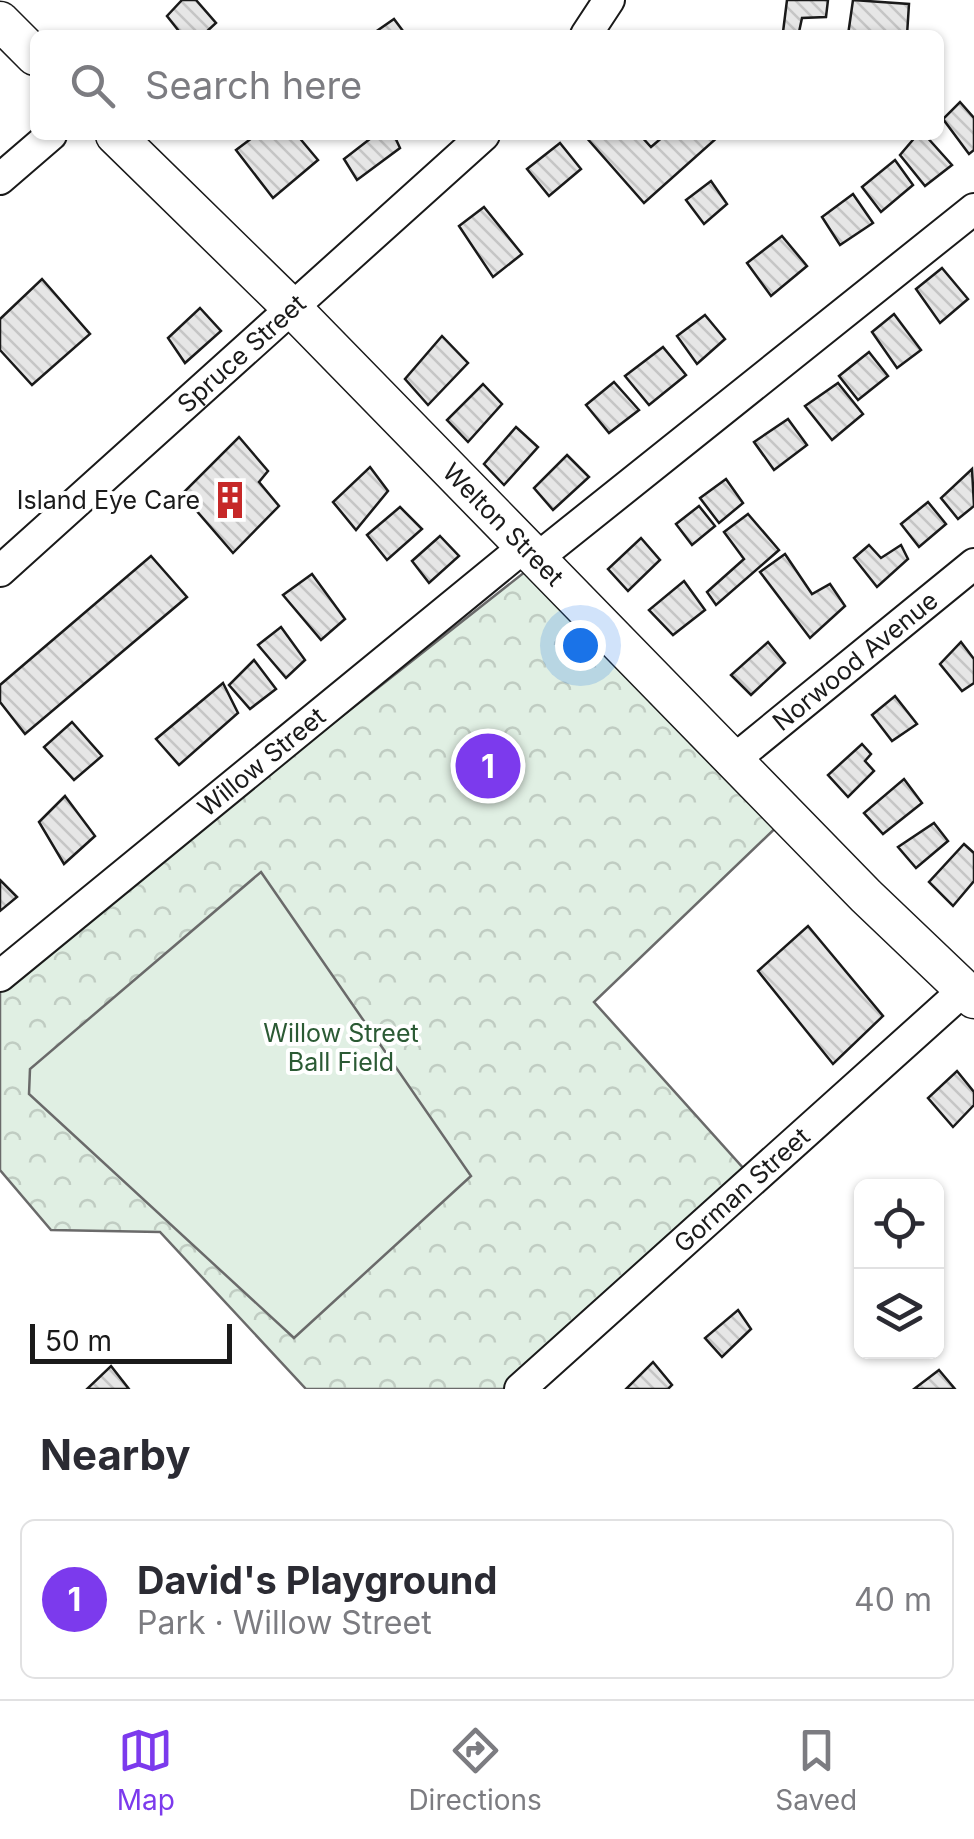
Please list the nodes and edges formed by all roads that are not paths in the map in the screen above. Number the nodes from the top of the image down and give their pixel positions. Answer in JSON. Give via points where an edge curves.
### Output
{"nodes":[{"id":1,"x":609,"y":0,"type":"edge"},
{"id":2,"x":0,"y":21,"type":"edge"},
{"id":3,"x":589,"y":30,"type":"edge"},
{"id":4,"x":30,"y":51,"type":"edge"},
{"id":5,"x":45,"y":140,"type":"edge"},
{"id":6,"x":120,"y":140,"type":"edge"},
{"id":7,"x":479,"y":140,"type":"edge"},
{"id":8,"x":0,"y":179,"type":"edge"},
{"id":9,"x":974,"y":209,"type":"edge"},
{"id":10,"x":293,"y":309,"type":"junction"},
{"id":11,"x":529,"y":553,"type":"junction"},
{"id":12,"x":974,"y":564,"type":"edge"},
{"id":13,"x":0,"y":571,"type":"edge"},
{"id":14,"x":735,"y":759,"type":"junction"},
{"id":15,"x":0,"y":976,"type":"edge"},
{"id":16,"x":969,"y":994,"type":"edge"},
{"id":17,"x":520,"y":1389,"type":"edge"}],
"edges":[{"from":1,"to":3,"type":"street"},
{"from":2,"to":4,"type":"main road"},
{"from":5,"to":8,"type":"street"},
{"from":6,"to":10,"type":"main road","name":"Welton Street"},
{"from":7,"to":10,"type":"street","name":"Spruce Street"},
{"from":9,"to":11,"type":"street","name":"Willow Street"},
{"from":10,"to":11,"type":"main road","name":"Welton Street"},
{"from":10,"to":13,"type":"street","name":"Spruce Street"},
{"from":11,"to":14,"type":"main road","name":"Welton Street"},
{"from":11,"to":15,"type":"street","name":"Willow Street"},
{"from":12,"to":14,"type":"street","name":"Norwood Avenue"},
{"from":14,"to":16,"type":"main road","name":"Welton Street"},
{"from":16,"to":17,"type":"street","name":"Gorman Street"}]}
